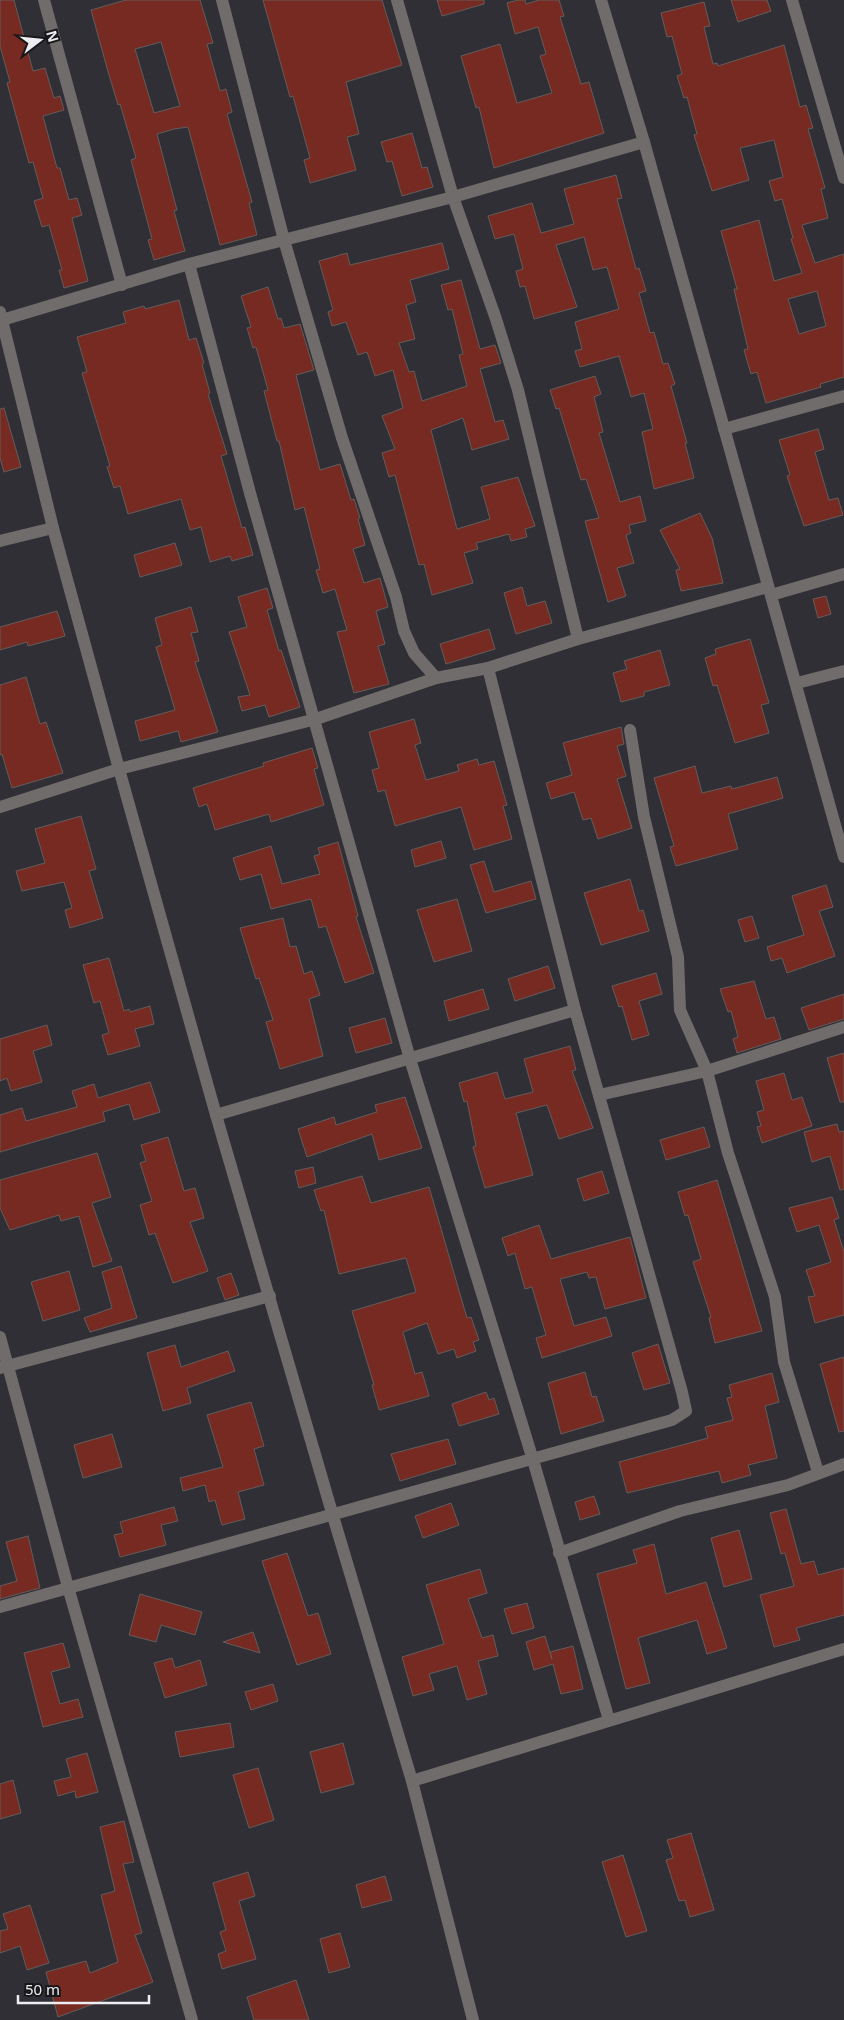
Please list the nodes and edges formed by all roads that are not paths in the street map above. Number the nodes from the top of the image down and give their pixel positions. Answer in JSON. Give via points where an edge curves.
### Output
{"nodes":[{"id":1,"x":44,"y":0,"type":"edge"},
{"id":2,"x":222,"y":0,"type":"edge"},
{"id":3,"x":397,"y":0,"type":"edge"},
{"id":4,"x":601,"y":0,"type":"edge"},
{"id":5,"x":792,"y":0,"type":"edge"},
{"id":6,"x":644,"y":142,"type":"junction"},
{"id":7,"x":844,"y":178,"type":"edge"},
{"id":8,"x":453,"y":197,"type":"junction"},
{"id":9,"x":284,"y":240,"type":"junction"},
{"id":10,"x":189,"y":264,"type":"junction"},
{"id":11,"x":122,"y":284,"type":"junction"},
{"id":12,"x":1,"y":316,"type":"edge"},
{"id":13,"x":844,"y":396,"type":"edge"},
{"id":14,"x":724,"y":429,"type":"junction"},
{"id":15,"x":53,"y":528,"type":"junction"},
{"id":16,"x":0,"y":541,"type":"edge"},
{"id":17,"x":844,"y":574,"type":"edge"},
{"id":18,"x":770,"y":591,"type":"junction"},
{"id":19,"x":578,"y":639,"type":"junction"},
{"id":20,"x":488,"y":668,"type":"junction"},
{"id":21,"x":844,"y":671,"type":"edge"},
{"id":22,"x":436,"y":678,"type":"junction"},
{"id":23,"x":797,"y":684,"type":"junction"},
{"id":24,"x":316,"y":720,"type":"junction"},
{"id":25,"x":630,"y":730,"type":"dead end"},
{"id":26,"x":120,"y":769,"type":"junction"},
{"id":27,"x":0,"y":807,"type":"edge"},
{"id":28,"x":844,"y":857,"type":"edge"},
{"id":29,"x":576,"y":1010,"type":"junction"},
{"id":30,"x":844,"y":1027,"type":"edge"},
{"id":31,"x":410,"y":1059,"type":"junction"},
{"id":32,"x":707,"y":1071,"type":"junction"},
{"id":33,"x":599,"y":1095,"type":"junction"},
{"id":34,"x":216,"y":1116,"type":"junction"},
{"id":35,"x":270,"y":1296,"type":"junction"},
{"id":36,"x":0,"y":1338,"type":"edge"},
{"id":37,"x":4,"y":1367,"type":"edge"},
{"id":38,"x":533,"y":1460,"type":"junction"},
{"id":39,"x":844,"y":1464,"type":"edge"},
{"id":40,"x":818,"y":1472,"type":"junction"},
{"id":41,"x":332,"y":1516,"type":"junction"},
{"id":42,"x":559,"y":1553,"type":"junction"},
{"id":43,"x":68,"y":1588,"type":"junction"},
{"id":44,"x":0,"y":1607,"type":"edge"},
{"id":45,"x":844,"y":1649,"type":"edge"},
{"id":46,"x":609,"y":1720,"type":"junction"},
{"id":47,"x":412,"y":1781,"type":"junction"},
{"id":48,"x":192,"y":2020,"type":"edge"},
{"id":49,"x":473,"y":2020,"type":"edge"}],
"edges":[{"from":1,"to":11,"type":"street"},
{"from":2,"to":9,"type":"street"},
{"from":3,"to":8,"type":"street"},
{"from":4,"to":6,"type":"street"},
{"from":5,"to":7,"type":"street"},
{"from":6,"to":8,"type":"street"},
{"from":6,"to":14,"type":"street"},
{"from":8,"to":9,"type":"street"},
{"from":8,"to":19,"type":"street","via":[[518,390]]},
{"from":9,"to":10,"type":"street"},
{"from":9,"to":22,"type":"street","via":[[342,438],[394,589],[404,631],[414,653]]},
{"from":10,"to":11,"type":"street"},
{"from":10,"to":24,"type":"street","via":[[250,493]]},
{"from":11,"to":12,"type":"street"},
{"from":12,"to":15,"type":"street"},
{"from":13,"to":14,"type":"street"},
{"from":14,"to":18,"type":"street"},
{"from":15,"to":16,"type":"street"},
{"from":15,"to":26,"type":"street"},
{"from":17,"to":18,"type":"street"},
{"from":18,"to":19,"type":"street"},
{"from":18,"to":23,"type":"street"},
{"from":19,"to":20,"type":"street"},
{"from":20,"to":22,"type":"street"},
{"from":20,"to":29,"type":"street"},
{"from":21,"to":23,"type":"street"},
{"from":22,"to":24,"type":"street"},
{"from":23,"to":28,"type":"street"},
{"from":24,"to":26,"type":"street"},
{"from":24,"to":31,"type":"street"},
{"from":25,"to":32,"type":"street","via":[[644,817],[678,957],[680,1010]]},
{"from":26,"to":27,"type":"street"},
{"from":26,"to":34,"type":"street"},
{"from":29,"to":31,"type":"street"},
{"from":29,"to":33,"type":"street"},
{"from":30,"to":32,"type":"street"},
{"from":31,"to":34,"type":"street"},
{"from":31,"to":38,"type":"street"},
{"from":32,"to":33,"type":"street"},
{"from":32,"to":40,"type":"street","via":[[728,1153],[775,1298],[784,1362]]},
{"from":33,"to":38,"type":"street","via":[[686,1411],[672,1420]]},
{"from":34,"to":35,"type":"street"},
{"from":35,"to":37,"type":"street"},
{"from":35,"to":41,"type":"street"},
{"from":36,"to":37,"type":"street"},
{"from":37,"to":43,"type":"street"},
{"from":38,"to":41,"type":"street"},
{"from":38,"to":42,"type":"street"},
{"from":39,"to":40,"type":"street"},
{"from":40,"to":42,"type":"street","via":[[788,1485],[680,1510]]},
{"from":41,"to":43,"type":"street"},
{"from":41,"to":47,"type":"street"},
{"from":42,"to":46,"type":"street"},
{"from":43,"to":44,"type":"street"},
{"from":43,"to":48,"type":"street"},
{"from":45,"to":46,"type":"street"},
{"from":46,"to":47,"type":"street"},
{"from":47,"to":49,"type":"street"}]}
